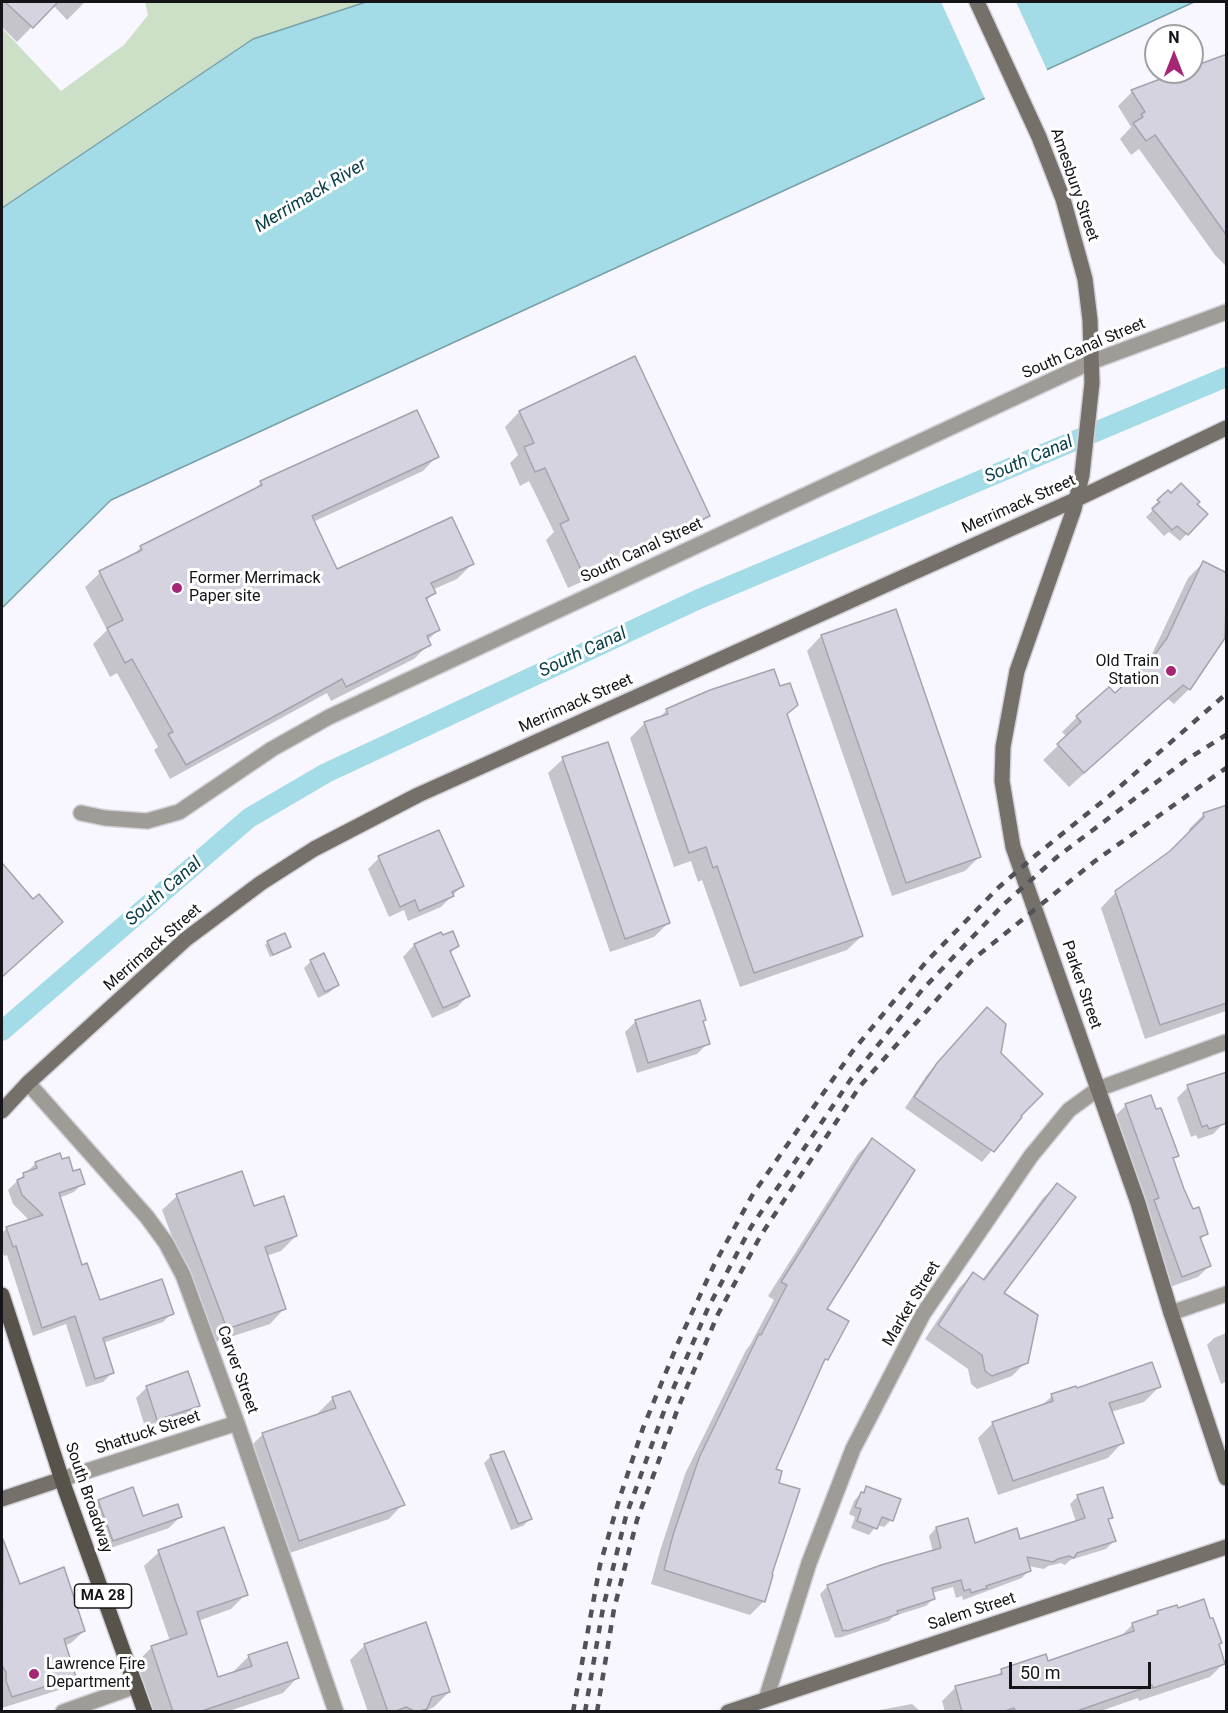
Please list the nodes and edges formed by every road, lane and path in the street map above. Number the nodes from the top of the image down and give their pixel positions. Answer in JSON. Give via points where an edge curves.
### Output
{"nodes":[{"id":1,"x":977,"y":2,"type":"edge"},
{"id":2,"x":1227,"y":312,"type":"edge"},
{"id":3,"x":1091,"y":362,"type":"junction"},
{"id":4,"x":1227,"y":428,"type":"edge"},
{"id":5,"x":1077,"y":499,"type":"junction"},
{"id":6,"x":81,"y":813,"type":"dead end"},
{"id":7,"x":1227,"y":1042,"type":"edge"},
{"id":8,"x":28,"y":1083,"type":"junction"},
{"id":9,"x":1098,"y":1089,"type":"junction"},
{"id":10,"x":2,"y":1111,"type":"edge"},
{"id":11,"x":1227,"y":1294,"type":"edge"},
{"id":12,"x":2,"y":1295,"type":"edge"},
{"id":13,"x":1172,"y":1313,"type":"junction"},
{"id":14,"x":237,"y":1423,"type":"junction"},
{"id":15,"x":1227,"y":1478,"type":"edge"},
{"id":16,"x":62,"y":1479,"type":"junction"},
{"id":17,"x":2,"y":1499,"type":"edge"},
{"id":18,"x":1227,"y":1547,"type":"edge"},
{"id":19,"x":136,"y":1686,"type":"junction"},
{"id":20,"x":766,"y":1699,"type":"junction"},
{"id":21,"x":737,"y":1710,"type":"edge"},
{"id":22,"x":63,"y":1712,"type":"edge"},
{"id":23,"x":145,"y":1712,"type":"edge"},
{"id":24,"x":336,"y":1712,"type":"edge"}],
"edges":[{"from":1,"to":3,"type":"main road","name":"Amesbury Street","via":[[1063,199],[1085,279]]},
{"from":2,"to":3,"type":"street","name":"South Canal Street"},
{"from":3,"to":5,"type":"main road","name":"Amesbury Street","via":[[1092,383]]},
{"from":3,"to":6,"type":"street","name":"South Canal Street","via":[[329,717],[272,749],[179,812],[147,821]]},
{"from":4,"to":5,"type":"main road","name":"Merrimack Street"},
{"from":5,"to":8,"type":"main road","name":"Merrimack Street","via":[[418,795],[314,849],[186,939]]},
{"from":5,"to":9,"type":"main road","name":"Parker Street","via":[[1017,671],[1003,747],[1002,781],[1013,847]]},
{"from":7,"to":9,"type":"street","name":"Market Street"},
{"from":8,"to":10,"type":"main road","name":"Merrimack Street"},
{"from":8,"to":14,"type":"street","name":"Carver Street","via":[[166,1243],[183,1275]]},
{"from":9,"to":13,"type":"main road","name":"Parker Street"},
{"from":9,"to":20,"type":"street","name":"Market Street","via":[[1070,1110],[1031,1156],[923,1314],[853,1449],[809,1563]]},
{"from":11,"to":13,"type":"street"},
{"from":12,"to":16,"type":"main road","name":"South Broadway","number":"MA 28"},
{"from":13,"to":15,"type":"main road","name":"Parker Street"},
{"from":14,"to":16,"type":"street","name":"Shattuck Street"},
{"from":14,"to":24,"type":"street","name":"Carver Street"},
{"from":16,"to":17,"type":"main road","name":"Shattuck Street"},
{"from":16,"to":19,"type":"main road","name":"South Broadway","number":"MA 28"},
{"from":18,"to":20,"type":"main road","name":"Salem Street"},
{"from":19,"to":22,"type":"street"},
{"from":19,"to":23,"type":"main road","name":"South Broadway","number":"MA 28"},
{"from":20,"to":21,"type":"main road","name":"Salem Street"}]}
